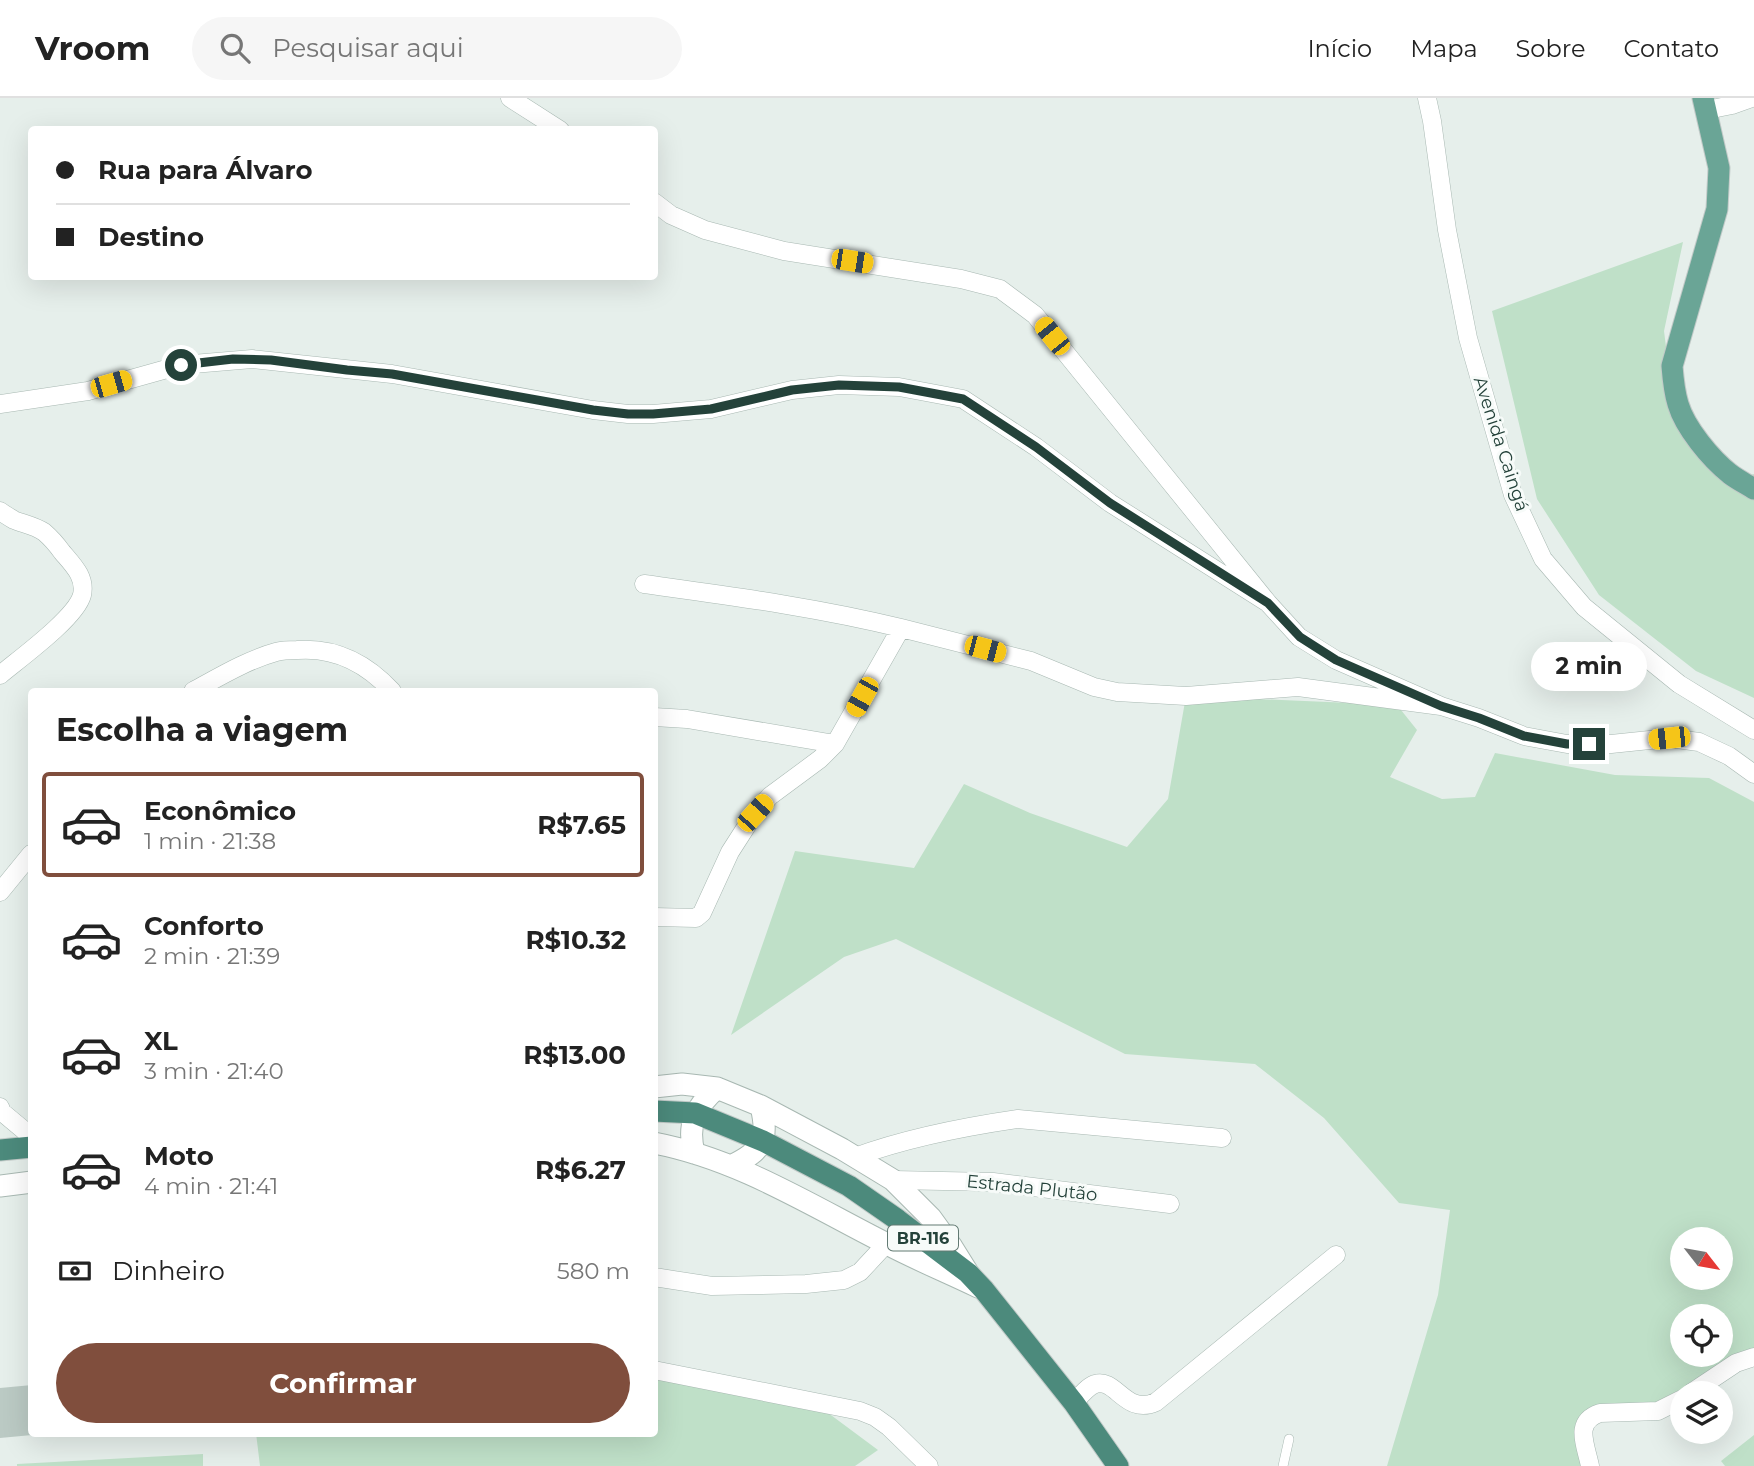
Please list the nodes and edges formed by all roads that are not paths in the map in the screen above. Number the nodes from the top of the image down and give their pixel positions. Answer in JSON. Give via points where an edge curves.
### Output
{"nodes":[{"id":1,"x":510,"y":98,"type":"edge"},
{"id":2,"x":1427,"y":98,"type":"edge"},
{"id":3,"x":1752,"y":98,"type":"edge"},
{"id":4,"x":1705,"y":104,"type":"edge"},
{"id":5,"x":555,"y":126,"type":"edge"},
{"id":6,"x":658,"y":205,"type":"edge"},
{"id":7,"x":0,"y":404,"type":"edge"},
{"id":8,"x":1754,"y":489,"type":"edge"},
{"id":9,"x":0,"y":511,"type":"edge"},
{"id":10,"x":644,"y":584,"type":"dead end"},
{"id":11,"x":1268,"y":603,"type":"junction"},
{"id":12,"x":901,"y":628,"type":"junction"},
{"id":13,"x":0,"y":675,"type":"edge"},
{"id":14,"x":199,"y":688,"type":"edge"},
{"id":15,"x":389,"y":688,"type":"edge"},
{"id":16,"x":1441,"y":706,"type":"junction"},
{"id":17,"x":658,"y":717,"type":"edge"},
{"id":18,"x":1754,"y":730,"type":"edge"},
{"id":19,"x":835,"y":744,"type":"junction"},
{"id":20,"x":1754,"y":774,"type":"edge"},
{"id":21,"x":28,"y":858,"type":"edge"},
{"id":22,"x":0,"y":892,"type":"edge"},
{"id":23,"x":658,"y":917,"type":"edge"},
{"id":24,"x":658,"y":1087,"type":"edge"},
{"id":25,"x":716,"y":1088,"type":"junction"},
{"id":26,"x":761,"y":1106,"type":"junction"},
{"id":27,"x":0,"y":1107,"type":"edge"},
{"id":28,"x":658,"y":1111,"type":"edge"},
{"id":29,"x":695,"y":1113,"type":"junction"},
{"id":30,"x":28,"y":1134,"type":"edge"},
{"id":31,"x":1222,"y":1138,"type":"dead end"},
{"id":32,"x":763,"y":1141,"type":"junction"},
{"id":33,"x":658,"y":1144,"type":"edge"},
{"id":34,"x":28,"y":1147,"type":"edge"},
{"id":35,"x":0,"y":1150,"type":"edge"},
{"id":36,"x":694,"y":1153,"type":"junction"},
{"id":37,"x":855,"y":1157,"type":"junction"},
{"id":38,"x":733,"y":1165,"type":"junction"},
{"id":39,"x":893,"y":1180,"type":"junction"},
{"id":40,"x":28,"y":1182,"type":"edge"},
{"id":41,"x":0,"y":1186,"type":"edge"},
{"id":42,"x":1170,"y":1204,"type":"dead end"},
{"id":43,"x":886,"y":1244,"type":"junction"},
{"id":44,"x":1336,"y":1255,"type":"dead end"},
{"id":45,"x":968,"y":1273,"type":"junction"},
{"id":46,"x":658,"y":1278,"type":"edge"},
{"id":47,"x":984,"y":1290,"type":"junction"},
{"id":48,"x":1754,"y":1357,"type":"edge"},
{"id":49,"x":658,"y":1371,"type":"edge"},
{"id":50,"x":1709,"y":1381,"type":"edge"},
{"id":51,"x":1074,"y":1403,"type":"junction"},
{"id":52,"x":1670,"y":1405,"type":"edge"},
{"id":53,"x":1289,"y":1440,"type":"dead end"},
{"id":54,"x":929,"y":1466,"type":"edge"},
{"id":55,"x":1118,"y":1466,"type":"edge"},
{"id":56,"x":1283,"y":1466,"type":"edge"},
{"id":57,"x":1590,"y":1466,"type":"edge"}],
"edges":[{"from":1,"to":5,"type":"street"},
{"from":2,"to":18,"type":"street","name":"Avenida Caingá","via":[[1468,338],[1513,495],[1543,559],[1584,607],[1679,684]]},
{"from":3,"to":4,"type":"street","via":[[1732,105]]},
{"from":4,"to":8,"type":"main road","via":[[1719,168],[1717,209],[1672,366],[1674,386],[1678,406],[1700,444],[1730,474]]},
{"from":6,"to":11,"type":"street","via":[[705,230],[783,251],[1000,289],[1035,315]]},
{"from":7,"to":11,"type":"street","via":[[88,391],[181,365],[252,359],[392,374],[628,414],[711,409],[792,390],[839,385],[899,387],[963,399],[1110,503]]},
{"from":9,"to":13,"type":"street","via":[[52,540],[81,577],[82,595],[56,628]]},
{"from":10,"to":12,"type":"street","via":[[813,609]]},
{"from":11,"to":16,"type":"street","via":[[1300,637],[1336,660]]},
{"from":12,"to":16,"type":"street","via":[[1031,661],[1117,692],[1185,696],[1298,687]]},
{"from":12,"to":19,"type":"street"},
{"from":14,"to":15,"type":"street","via":[[277,651],[311,649],[337,653],[366,668]]},
{"from":16,"to":20,"type":"street","via":[[1524,736],[1567,744],[1669,738],[1699,742]]},
{"from":17,"to":19,"type":"street"},
{"from":19,"to":23,"type":"street","via":[[755,813],[730,852],[702,913],[696,918]]},
{"from":21,"to":22,"type":"street"},
{"from":24,"to":25,"type":"street"},
{"from":25,"to":26,"type":"street"},
{"from":25,"to":29,"type":"street"},
{"from":26,"to":32,"type":"street"},
{"from":26,"to":37,"type":"street"},
{"from":27,"to":30,"type":"street"},
{"from":28,"to":29,"type":"highway","number":"BR-116"},
{"from":29,"to":32,"type":"highway","number":"BR-116"},
{"from":29,"to":36,"type":"street","via":[[691,1128]]},
{"from":31,"to":37,"type":"street","via":[[1018,1119],[886,1146]]},
{"from":32,"to":38,"type":"street","via":[[751,1156]]},
{"from":32,"to":45,"type":"highway","number":"BR-116","via":[[849,1186]]},
{"from":33,"to":36,"type":"street"},
{"from":34,"to":35,"type":"highway"},
{"from":36,"to":38,"type":"street"},
{"from":37,"to":39,"type":"street"},
{"from":38,"to":43,"type":"street"},
{"from":39,"to":42,"type":"street","name":"Estrada Plutão","via":[[993,1182]]},
{"from":39,"to":45,"type":"street","via":[[931,1218]]},
{"from":40,"to":41,"type":"street"},
{"from":43,"to":46,"type":"street","via":[[860,1272],[844,1280],[712,1286]]},
{"from":43,"to":47,"type":"street"},
{"from":44,"to":51,"type":"street","via":[[1156,1402],[1137,1406],[1101,1383],[1087,1389]]},
{"from":45,"to":47,"type":"highway","number":"BR-116"},
{"from":47,"to":51,"type":"highway","number":"BR-116"},
{"from":48,"to":50,"type":"street"},
{"from":49,"to":54,"type":"street","via":[[860,1411],[889,1427]]},
{"from":51,"to":55,"type":"highway","number":"BR-116"},
{"from":52,"to":57,"type":"street","via":[[1658,1411],[1591,1416],[1582,1430]]},
{"from":53,"to":56,"type":"lane"}]}
